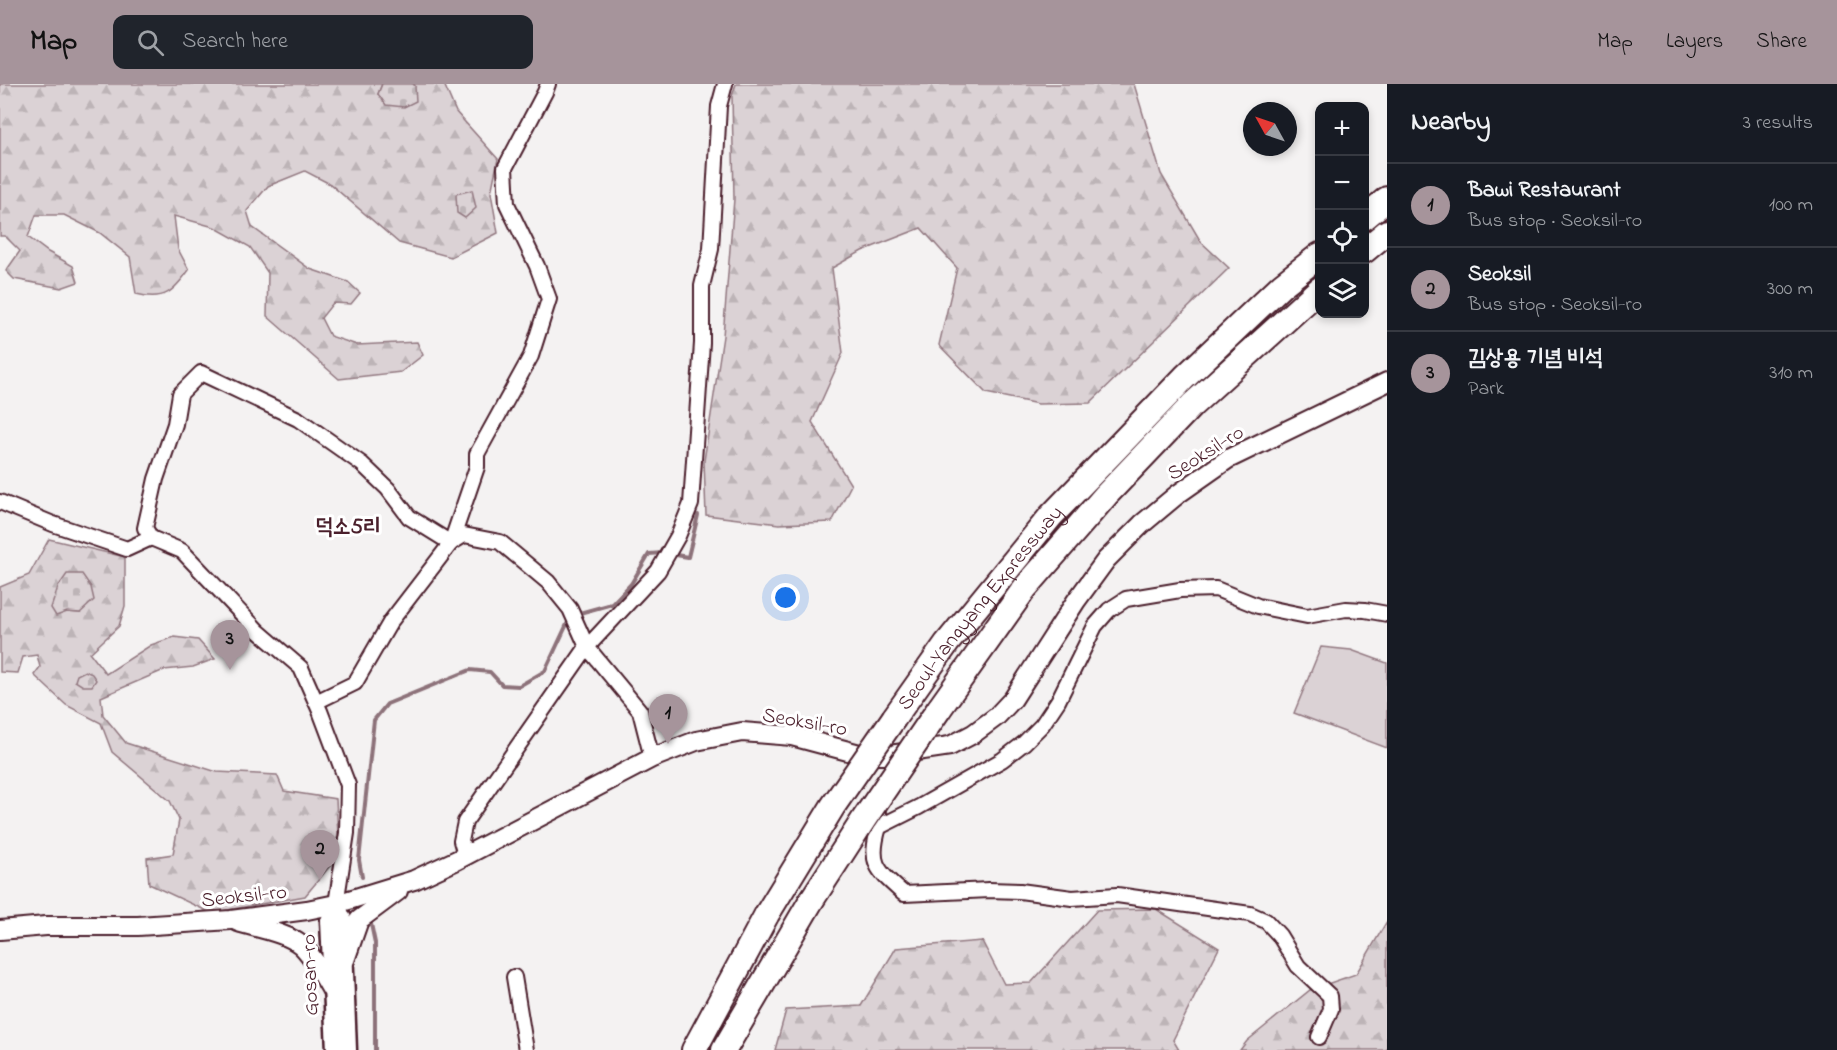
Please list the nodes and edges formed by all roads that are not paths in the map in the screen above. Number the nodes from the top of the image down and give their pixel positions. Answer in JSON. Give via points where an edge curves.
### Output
{"nodes":[{"id":1,"x":548,"y":84,"type":"edge"},
{"id":2,"x":725,"y":84,"type":"edge"},
{"id":3,"x":1387,"y":200,"type":"edge"},
{"id":4,"x":1369,"y":215,"type":"edge"},
{"id":5,"x":1387,"y":232,"type":"edge"},
{"id":6,"x":1369,"y":248,"type":"edge"},
{"id":7,"x":1315,"y":259,"type":"edge"},
{"id":8,"x":1315,"y":294,"type":"edge"},
{"id":9,"x":1387,"y":382,"type":"edge"},
{"id":10,"x":0,"y":502,"type":"edge"},
{"id":11,"x":151,"y":538,"type":"junction"},
{"id":12,"x":451,"y":543,"type":"junction"},
{"id":13,"x":1387,"y":614,"type":"edge"},
{"id":14,"x":587,"y":647,"type":"junction"},
{"id":15,"x":316,"y":702,"type":"junction"},
{"id":16,"x":890,"y":755,"type":"junction"},
{"id":17,"x":652,"y":758,"type":"junction"},
{"id":18,"x":879,"y":827,"type":"junction"},
{"id":19,"x":465,"y":855,"type":"junction"},
{"id":20,"x":414,"y":880,"type":"junction"},
{"id":21,"x":336,"y":904,"type":"junction"},
{"id":22,"x":231,"y":920,"type":"junction"},
{"id":23,"x":0,"y":930,"type":"edge"},
{"id":24,"x":345,"y":960,"type":"junction"},
{"id":25,"x":514,"y":977,"type":"dead end"},
{"id":26,"x":331,"y":989,"type":"junction"},
{"id":27,"x":1319,"y":1037,"type":"dead end"},
{"id":28,"x":335,"y":1050,"type":"edge"},
{"id":29,"x":348,"y":1050,"type":"edge"},
{"id":30,"x":526,"y":1050,"type":"edge"},
{"id":31,"x":694,"y":1050,"type":"edge"},
{"id":32,"x":724,"y":1050,"type":"edge"}],
"edges":[{"from":1,"to":12,"type":"street","via":[[505,168],[507,204],[549,299],[531,356],[477,454],[477,467]]},
{"from":2,"to":14,"type":"street","via":[[719,106],[711,249],[702,286],[691,504],[658,572]]},
{"from":3,"to":4,"type":"highway"},
{"from":5,"to":6,"type":"highway"},
{"from":7,"to":31,"type":"highway","name":"Seoul-Yangyang Expressway","bridge":true,"via":[[1185,377],[1051,516],[946,643],[833,806],[767,914]]},
{"from":8,"to":32,"type":"highway","name":"Seoul-Yangyang Expressway","bridge":true,"via":[[1192,405],[1024,588],[864,819]]},
{"from":9,"to":16,"type":"main road","name":"Seoksil-ro","via":[[1228,459],[1178,494],[1107,560],[1013,699],[996,717],[950,746]]},
{"from":10,"to":11,"type":"street","via":[[127,549]]},
{"from":11,"to":12,"type":"street","via":[[145,528],[180,394],[201,374],[298,419],[362,464],[409,517]]},
{"from":11,"to":15,"type":"street","via":[[182,551],[258,631],[301,668]]},
{"from":12,"to":14,"type":"street","via":[[464,535],[500,542],[548,582],[570,609]]},
{"from":12,"to":15,"type":"street","via":[[391,621],[355,683]]},
{"from":13,"to":18,"type":"street","via":[[1346,609],[1307,615],[1258,606],[1216,589],[1126,599],[1095,626],[1058,701],[1024,743],[992,766]]},
{"from":14,"to":17,"type":"street","via":[[640,711]]},
{"from":14,"to":19,"type":"street","via":[[465,822],[461,841]]},
{"from":15,"to":21,"type":"street","via":[[348,785],[347,833]]},
{"from":16,"to":17,"type":"main road","name":"Seoksil-ro","via":[[863,755],[792,736],[742,732],[696,741]]},
{"from":16,"to":18,"type":"street","via":[[892,765],[877,796]]},
{"from":17,"to":19,"type":"main road","name":"Seoksil-ro"},
{"from":18,"to":27,"type":"street","via":[[874,861],[904,894],[989,890],[1072,898],[1117,895],[1240,912],[1266,921],[1298,966],[1330,996],[1331,1009]]},
{"from":19,"to":20,"type":"main road","name":"Seoksil-ro"},
{"from":20,"to":21,"type":"main road","name":"Seoksil-ro"},
{"from":20,"to":24,"type":"main road","via":[[359,920]]},
{"from":21,"to":22,"type":"main road","name":"Seoksil-ro"},
{"from":21,"to":24,"type":"street","name":"Gosan-ro","via":[[343,919]]},
{"from":21,"to":26,"type":"street","name":"Gosan-ro","via":[[329,921]]},
{"from":22,"to":23,"type":"main road","name":"Seoksil-ro"},
{"from":22,"to":26,"type":"main road","via":[[300,944]]},
{"from":24,"to":29,"type":"street","name":"Gosan-ro"},
{"from":25,"to":30,"type":"street"},
{"from":26,"to":28,"type":"street","name":"Gosan-ro"}]}
